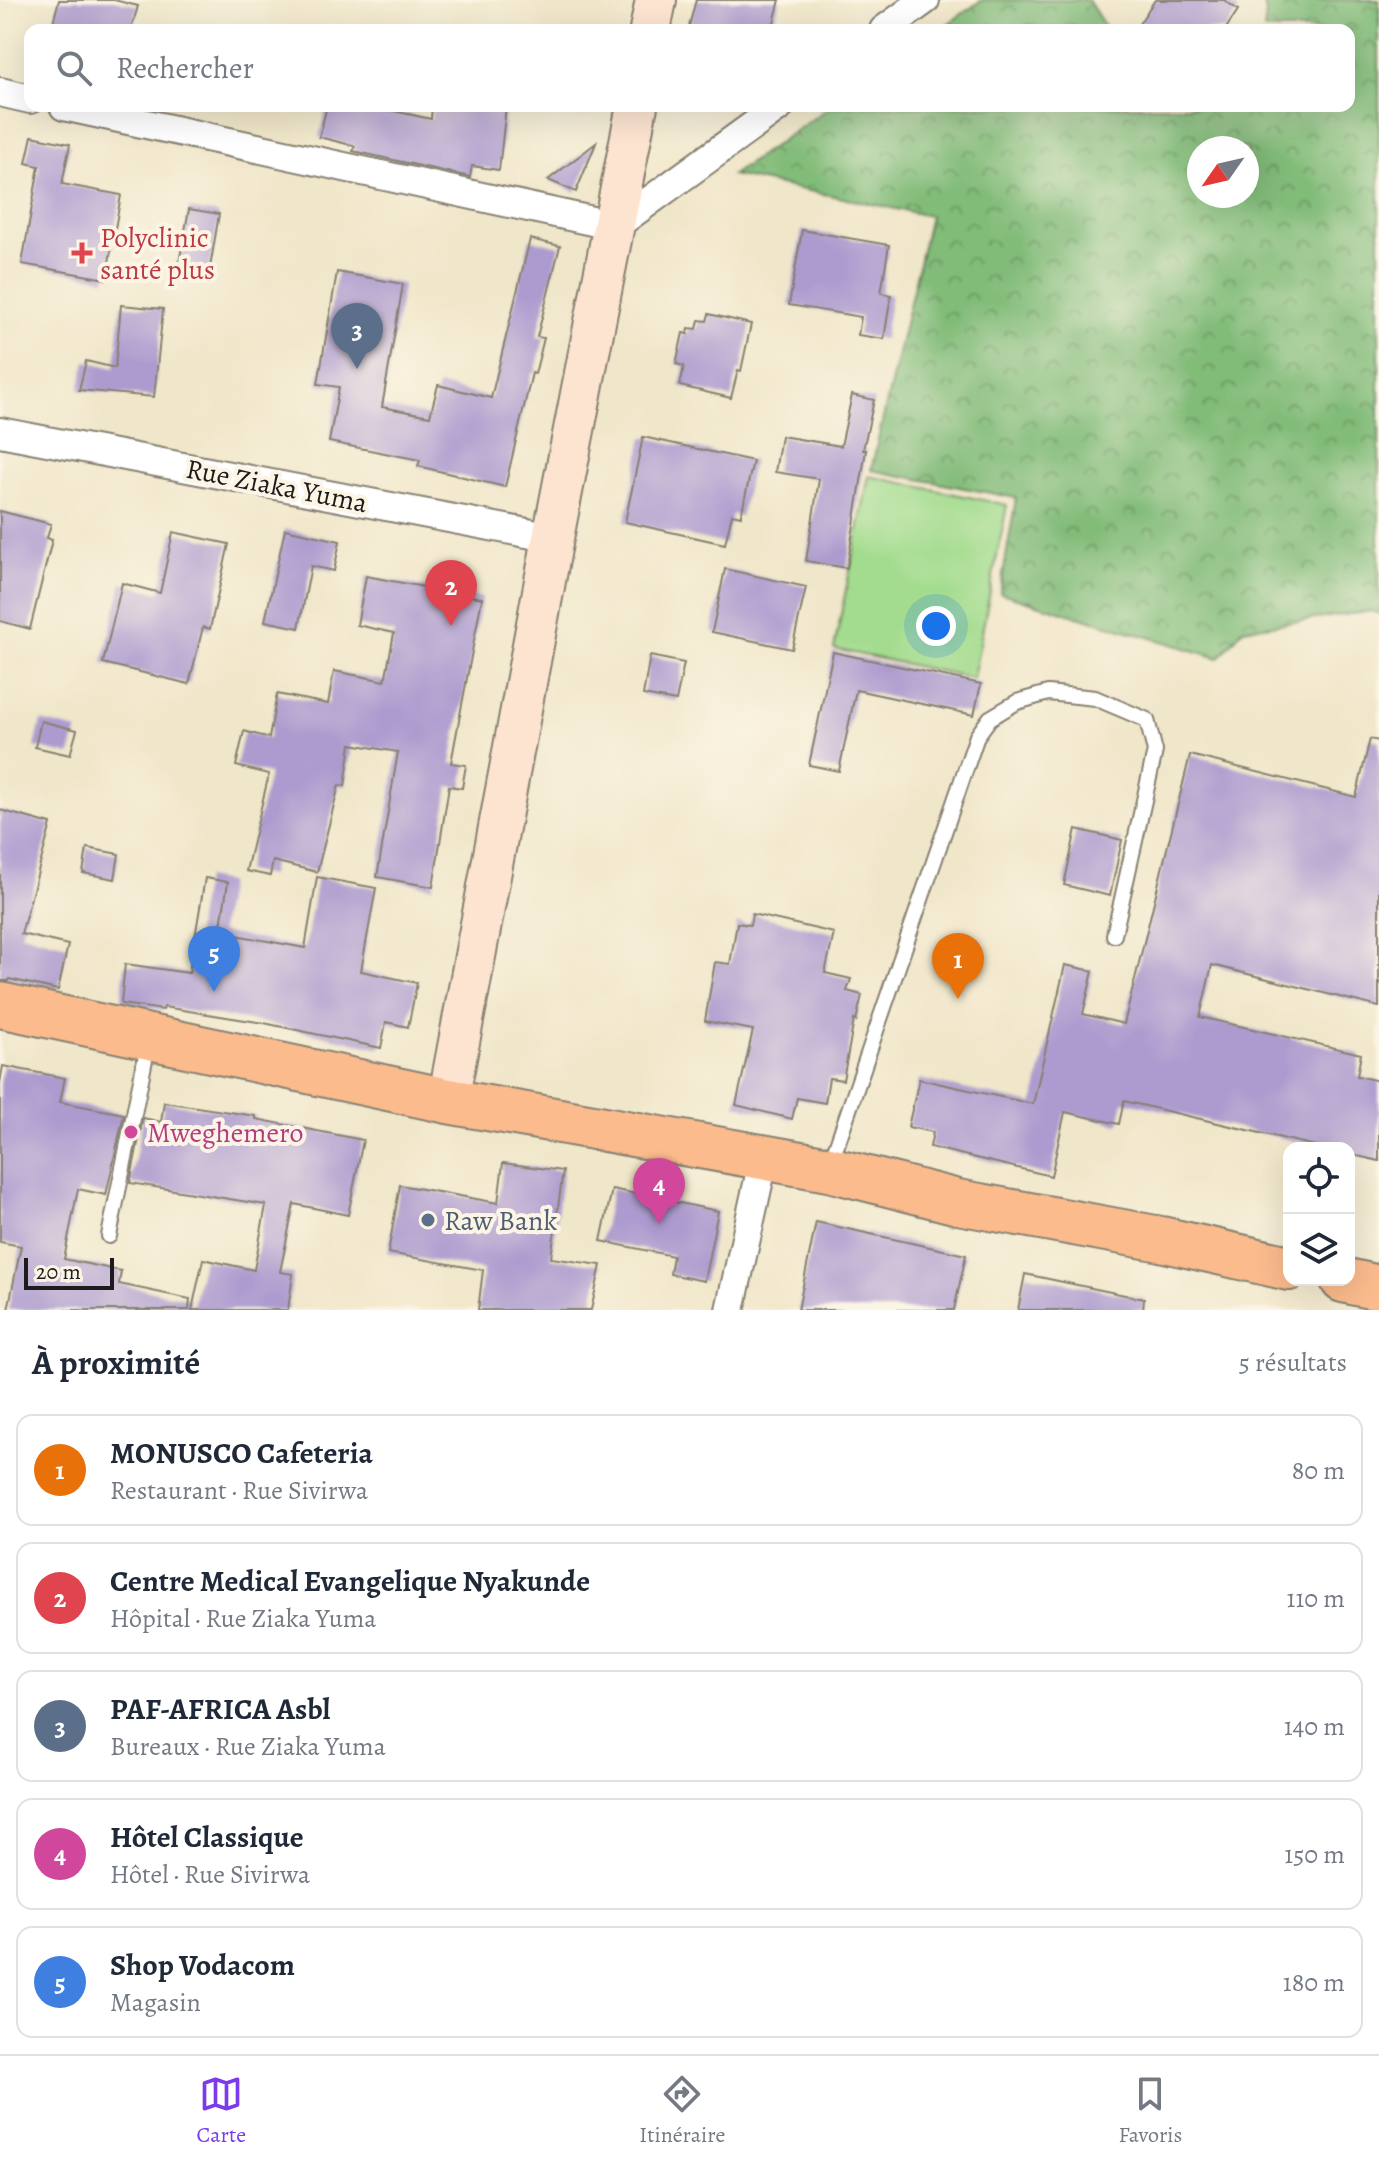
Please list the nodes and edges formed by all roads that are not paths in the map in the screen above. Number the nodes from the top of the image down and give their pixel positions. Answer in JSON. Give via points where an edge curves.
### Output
{"nodes":[{"id":1,"x":656,"y":0,"type":"edge"},
{"id":2,"x":925,"y":0,"type":"edge"},
{"id":3,"x":651,"y":24,"type":"edge"},
{"id":4,"x":892,"y":24,"type":"edge"},
{"id":5,"x":0,"y":92,"type":"edge"},
{"id":6,"x":24,"y":98,"type":"edge"},
{"id":7,"x":92,"y":112,"type":"edge"},
{"id":8,"x":636,"y":112,"type":"edge"},
{"id":9,"x":772,"y":112,"type":"edge"},
{"id":10,"x":615,"y":226,"type":"junction"},
{"id":11,"x":0,"y":432,"type":"edge"},
{"id":12,"x":553,"y":538,"type":"junction"},
{"id":13,"x":1114,"y":935,"type":"dead end"},
{"id":14,"x":0,"y":1005,"type":"edge"},
{"id":15,"x":150,"y":1036,"type":"junction"},
{"id":16,"x":448,"y":1101,"type":"junction"},
{"id":17,"x":764,"y":1157,"type":"junction"},
{"id":18,"x":829,"y":1169,"type":"junction"},
{"id":19,"x":109,"y":1236,"type":"dead end"},
{"id":20,"x":1283,"y":1267,"type":"edge"},
{"id":21,"x":730,"y":1310,"type":"edge"}],
"edges":[{"from":1,"to":3,"type":"street"},
{"from":2,"to":4,"type":"street"},
{"from":5,"to":6,"type":"street"},
{"from":7,"to":10,"type":"street"},
{"from":8,"to":10,"type":"street"},
{"from":9,"to":10,"type":"street"},
{"from":10,"to":12,"type":"street"},
{"from":11,"to":12,"type":"street","name":"Rue Ziaka Yuma"},
{"from":12,"to":16,"type":"street"},
{"from":13,"to":18,"type":"lane","via":[[1155,751],[1147,720],[1095,698],[1048,693],[1017,702],[990,718],[977,736]]},
{"from":14,"to":15,"type":"highway"},
{"from":15,"to":16,"type":"highway"},
{"from":15,"to":19,"type":"lane"},
{"from":16,"to":17,"type":"highway"},
{"from":17,"to":18,"type":"highway"},
{"from":17,"to":21,"type":"street"},
{"from":18,"to":20,"type":"highway","via":[[958,1202]]}]}
